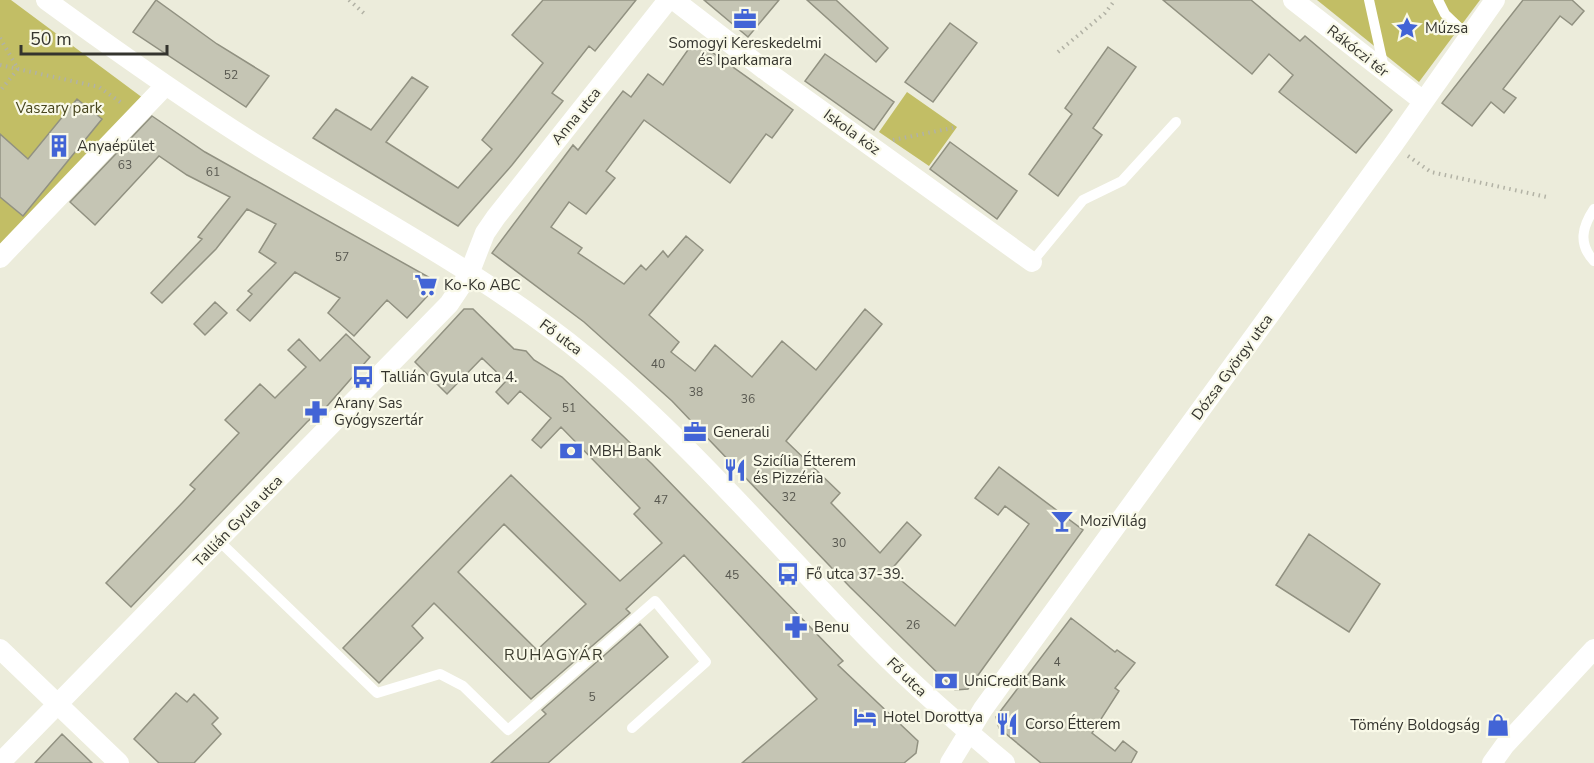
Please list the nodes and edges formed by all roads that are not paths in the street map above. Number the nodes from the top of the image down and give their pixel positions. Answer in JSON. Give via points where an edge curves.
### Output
{"nodes":[{"id":1,"x":45,"y":0,"type":"edge"},
{"id":2,"x":668,"y":0,"type":"edge"},
{"id":3,"x":674,"y":0,"type":"edge"},
{"id":4,"x":1293,"y":0,"type":"edge"},
{"id":5,"x":1369,"y":0,"type":"edge"},
{"id":6,"x":1438,"y":0,"type":"edge"},
{"id":7,"x":1495,"y":0,"type":"edge"},
{"id":8,"x":1469,"y":37,"type":"junction"},
{"id":9,"x":1384,"y":71,"type":"junction"},
{"id":10,"x":165,"y":86,"type":"junction"},
{"id":11,"x":1423,"y":101,"type":"junction"},
{"id":12,"x":1176,"y":122,"type":"dead end"},
{"id":13,"x":1594,"y":209,"type":"edge"},
{"id":14,"x":485,"y":232,"type":"junction"},
{"id":15,"x":434,"y":248,"type":"junction"},
{"id":16,"x":0,"y":258,"type":"edge"},
{"id":17,"x":1594,"y":261,"type":"edge"},
{"id":18,"x":1032,"y":262,"type":"joint"},
{"id":19,"x":468,"y":274,"type":"junction"},
{"id":20,"x":219,"y":541,"type":"junction"},
{"id":21,"x":0,"y":649,"type":"edge"},
{"id":22,"x":1594,"y":649,"type":"edge"},
{"id":23,"x":56,"y":704,"type":"junction"},
{"id":24,"x":632,"y":728,"type":"dead end"},
{"id":25,"x":969,"y":733,"type":"junction"},
{"id":26,"x":0,"y":763,"type":"edge"},
{"id":27,"x":119,"y":763,"type":"edge"},
{"id":28,"x":950,"y":763,"type":"edge"},
{"id":29,"x":1005,"y":763,"type":"edge"},
{"id":30,"x":1492,"y":763,"type":"edge"}],
"edges":[{"from":1,"to":10,"type":"street","name":"Fő utca"},
{"from":2,"to":14,"type":"street","name":"Anna utca"},
{"from":3,"to":18,"type":"street","name":"Iskola köz"},
{"from":4,"to":9,"type":"street","name":"Rákóczi tér"},
{"from":5,"to":9,"type":"lane"},
{"from":6,"to":8,"type":"lane","via":[[1445,14]]},
{"from":7,"to":8,"type":"street","name":"Dózsa György utca"},
{"from":8,"to":11,"type":"street","name":"Dózsa György utca"},
{"from":9,"to":11,"type":"street","name":"Rákóczi tér"},
{"from":10,"to":15,"type":"street","name":"Fő utca","via":[[260,147]]},
{"from":10,"to":16,"type":"street"},
{"from":11,"to":25,"type":"street","name":"Dózsa György utca"},
{"from":12,"to":18,"type":"lane","via":[[1122,181],[1083,200]]},
{"from":13,"to":17,"type":"lane","via":[[1584,224],[1582,238]]},
{"from":14,"to":15,"type":"street","name":"Anna utca","via":[[470,245],[455,250]]},
{"from":14,"to":19,"type":"street","name":"Anna utca"},
{"from":15,"to":19,"type":"street","name":"Fő utca"},
{"from":19,"to":20,"type":"street","name":"Tallián Gyula utca","via":[[449,304]]},
{"from":19,"to":25,"type":"street","name":"Fő utca","via":[[526,310],[597,366],[715,480],[874,645]]},
{"from":20,"to":23,"type":"street","name":"Tallián Gyula utca"},
{"from":20,"to":24,"type":"lane","via":[[377,693],[440,674],[463,686],[508,730],[655,601],[706,662]]},
{"from":21,"to":23,"type":"street"},
{"from":22,"to":30,"type":"street"},
{"from":23,"to":26,"type":"street","name":"Tallián Gyula utca"},
{"from":23,"to":27,"type":"street"},
{"from":25,"to":28,"type":"street","name":"Dózsa György utca"},
{"from":25,"to":29,"type":"street","name":"Fő utca"}]}
